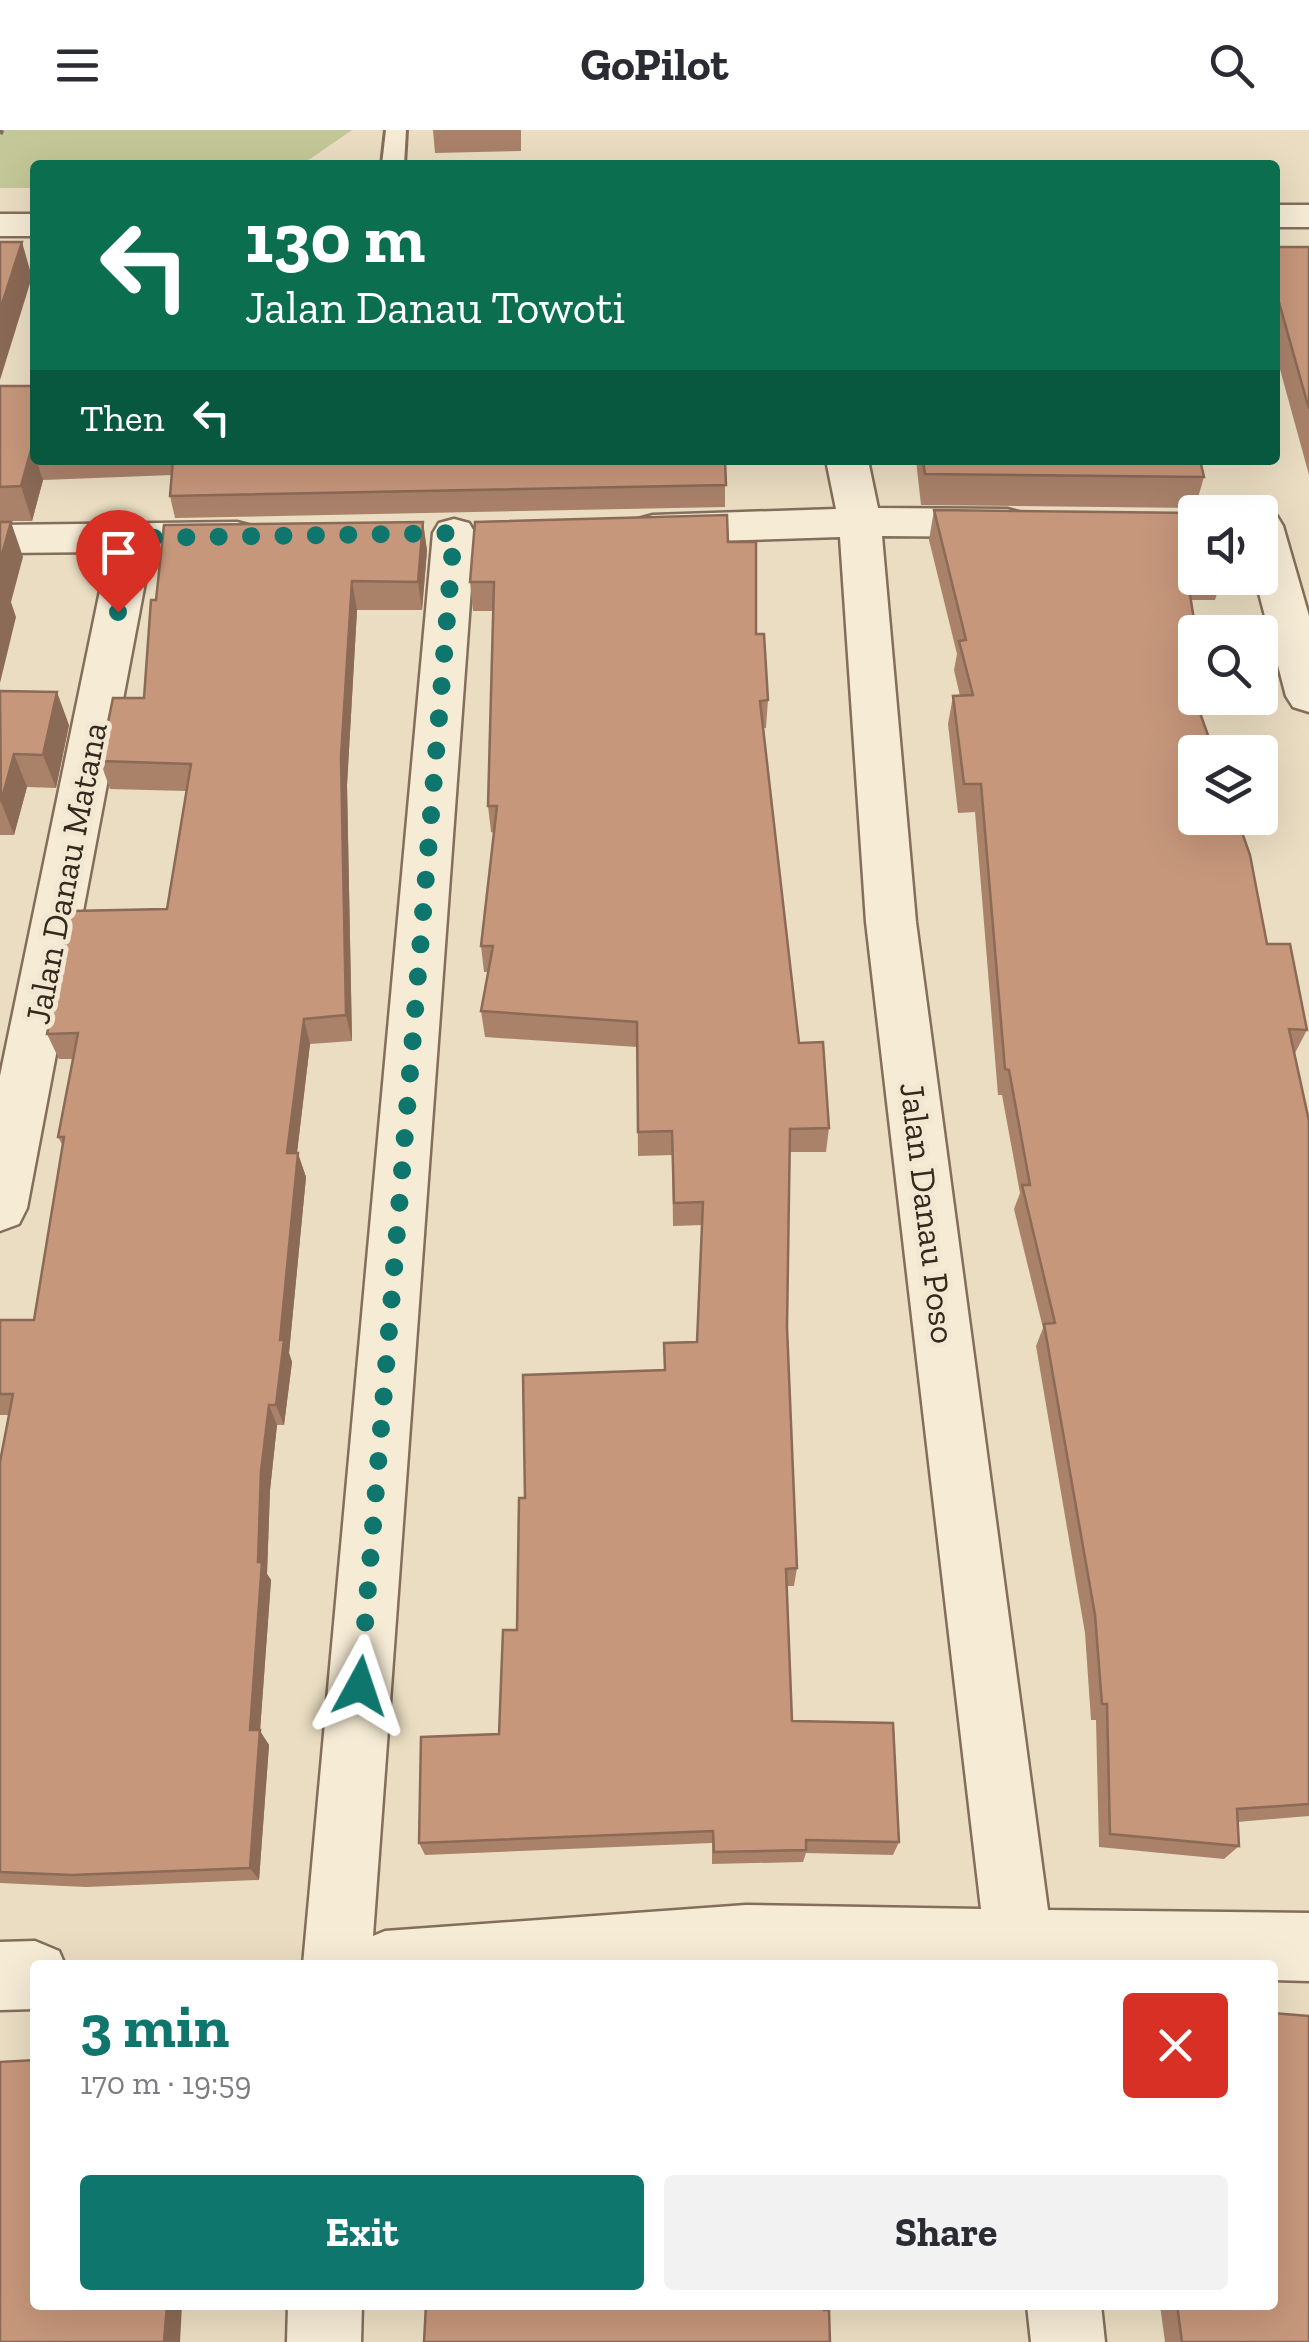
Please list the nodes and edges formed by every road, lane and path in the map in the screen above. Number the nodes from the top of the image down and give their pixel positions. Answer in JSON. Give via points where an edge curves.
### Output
{"nodes":[{"id":1,"x":396,"y":130,"type":"edge"},
{"id":2,"x":393,"y":160,"type":"edge"},
{"id":3,"x":1280,"y":216,"type":"edge"},
{"id":4,"x":1309,"y":216,"type":"edge"},
{"id":5,"x":0,"y":225,"type":"edge"},
{"id":6,"x":30,"y":225,"type":"edge"},
{"id":7,"x":847,"y":465,"type":"edge"},
{"id":8,"x":860,"y":522,"type":"junction"},
{"id":9,"x":1038,"y":524,"type":"edge"},
{"id":10,"x":1278,"y":526,"type":"edge"},
{"id":11,"x":1309,"y":526,"type":"edge"},
{"id":12,"x":622,"y":530,"type":"edge"},
{"id":13,"x":454,"y":533,"type":"dead end"},
{"id":14,"x":284,"y":536,"type":"edge"},
{"id":15,"x":132,"y":538,"type":"junction"},
{"id":16,"x":0,"y":539,"type":"edge"},
{"id":17,"x":1278,"y":586,"type":"edge"},
{"id":18,"x":1309,"y":696,"type":"edge"},
{"id":19,"x":0,"y":1208,"type":"edge"},
{"id":20,"x":1309,"y":1947,"type":"edge"},
{"id":21,"x":1021,"y":1953,"type":"edge"},
{"id":22,"x":337,"y":1960,"type":"edge"},
{"id":23,"x":454,"y":1960,"type":"edge"},
{"id":24,"x":30,"y":1975,"type":"edge"},
{"id":25,"x":0,"y":1976,"type":"edge"},
{"id":26,"x":325,"y":2310,"type":"edge"},
{"id":27,"x":1065,"y":2310,"type":"edge"},
{"id":28,"x":324,"y":2342,"type":"edge"},
{"id":29,"x":1068,"y":2342,"type":"edge"}],
"edges":[{"from":1,"to":2,"type":"lane"},
{"from":3,"to":4,"type":"street"},
{"from":5,"to":6,"type":"street"},
{"from":7,"to":8,"type":"street","name":"Jalan Danau Poso"},
{"from":8,"to":9,"type":"street"},
{"from":8,"to":12,"type":"street"},
{"from":8,"to":21,"type":"street","name":"Jalan Danau Poso","via":[[891,922]]},
{"from":10,"to":11,"type":"street"},
{"from":13,"to":22,"type":"street"},
{"from":14,"to":15,"type":"street"},
{"from":15,"to":16,"type":"street"},
{"from":15,"to":19,"type":"street","name":"Jalan Danau Matana"},
{"from":17,"to":18,"type":"street"},
{"from":20,"to":21,"type":"street"},
{"from":21,"to":23,"type":"street","via":[[746,1939]]},
{"from":24,"to":25,"type":"street"},
{"from":26,"to":28,"type":"street"},
{"from":27,"to":29,"type":"street"}]}
